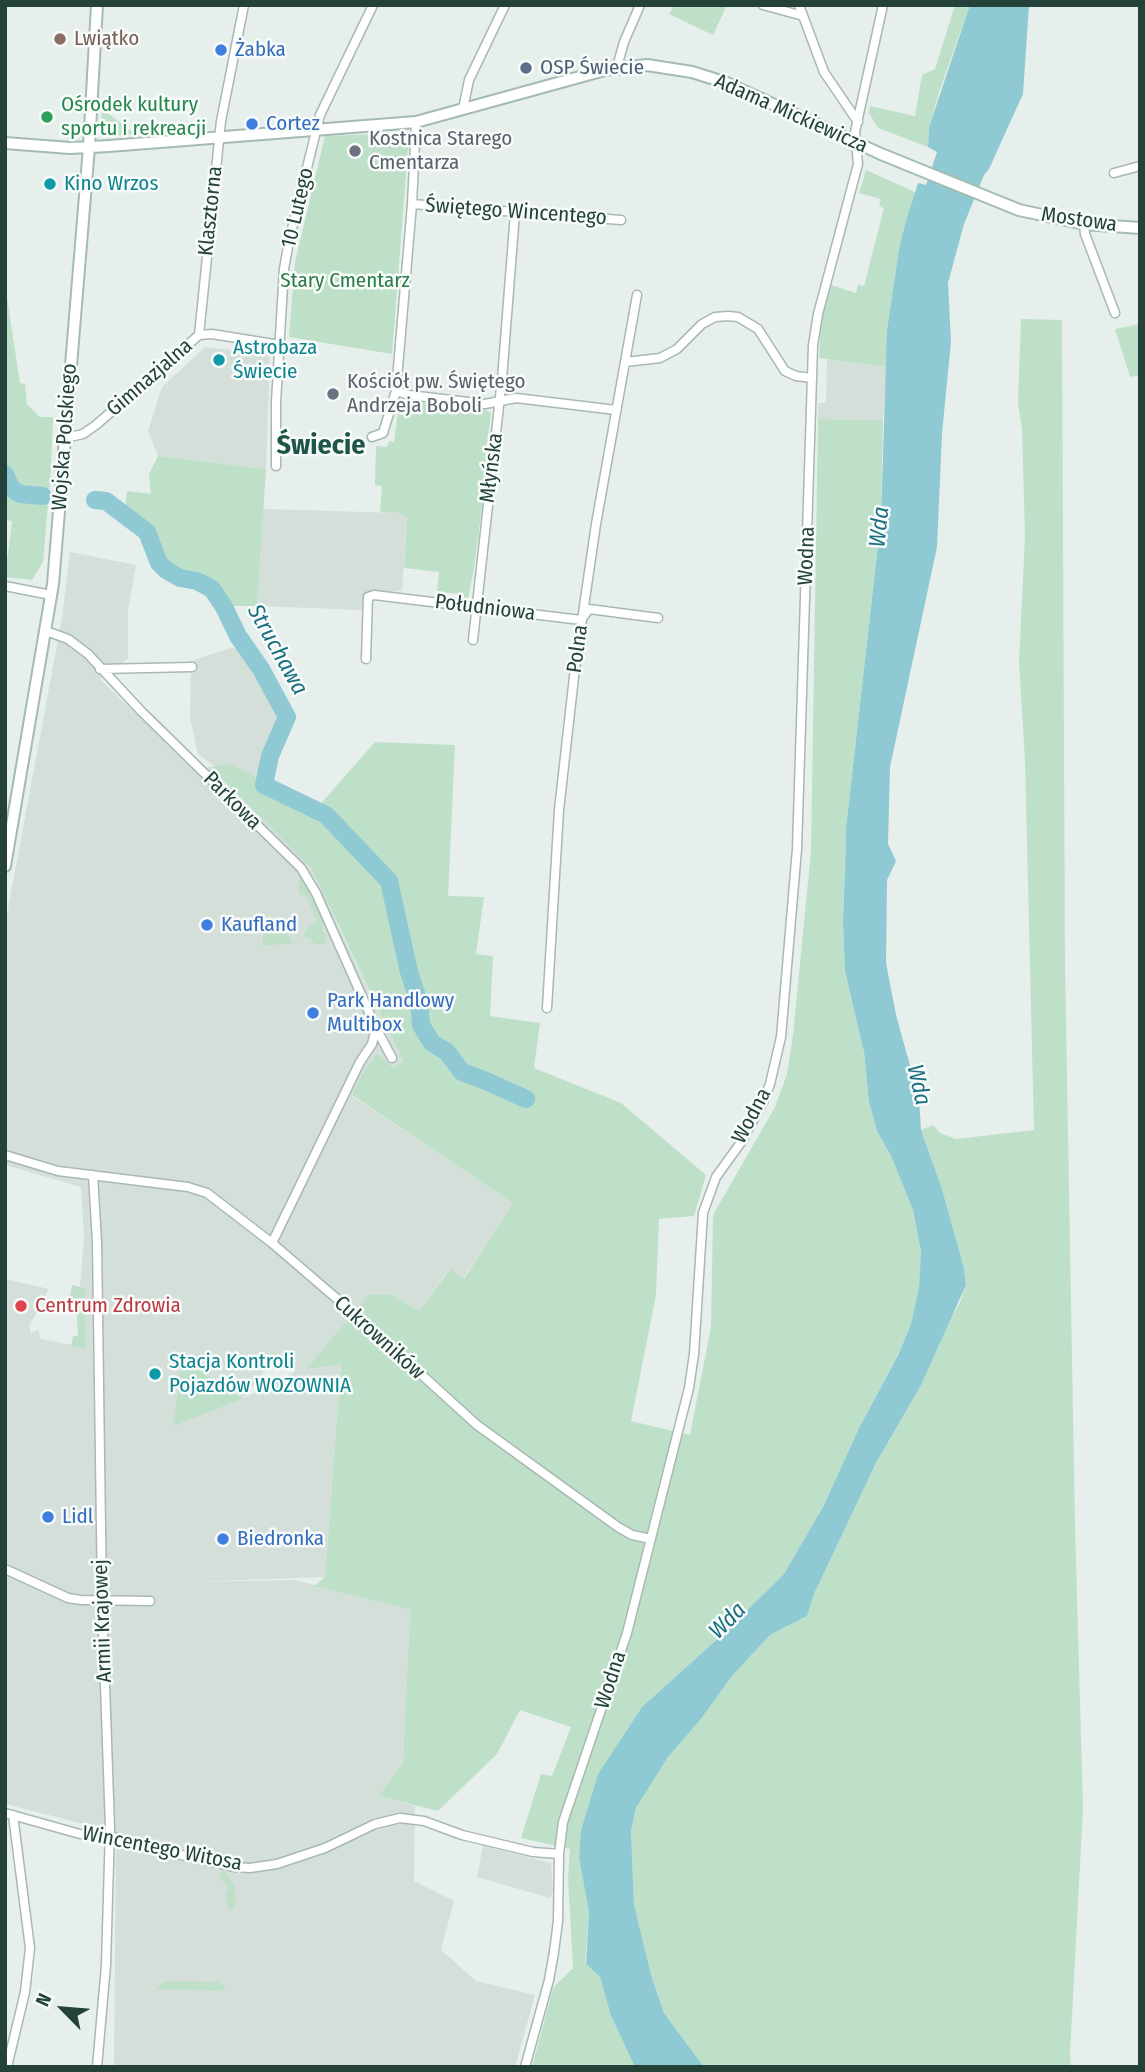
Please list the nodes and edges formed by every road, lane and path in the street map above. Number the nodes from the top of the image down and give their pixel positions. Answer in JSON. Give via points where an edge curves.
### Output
{"nodes":[{"id":1,"x":97,"y":5,"type":"edge"},
{"id":2,"x":244,"y":5,"type":"edge"},
{"id":3,"x":373,"y":5,"type":"edge"},
{"id":4,"x":505,"y":5,"type":"edge"},
{"id":5,"x":640,"y":5,"type":"edge"},
{"id":6,"x":763,"y":5,"type":"edge"},
{"id":7,"x":799,"y":5,"type":"edge"},
{"id":8,"x":883,"y":5,"type":"edge"},
{"id":9,"x":803,"y":16,"type":"junction"},
{"id":10,"x":617,"y":67,"type":"junction"},
{"id":11,"x":463,"y":109,"type":"junction"},
{"id":12,"x":416,"y":122,"type":"junction"},
{"id":13,"x":858,"y":122,"type":"junction"},
{"id":14,"x":316,"y":129,"type":"junction"},
{"id":15,"x":219,"y":137,"type":"junction"},
{"id":16,"x":855,"y":142,"type":"junction"},
{"id":17,"x":5,"y":143,"type":"edge"},
{"id":18,"x":89,"y":147,"type":"junction"},
{"id":19,"x":1140,"y":166,"type":"edge"},
{"id":20,"x":1115,"y":173,"type":"dead end"},
{"id":21,"x":412,"y":204,"type":"junction"},
{"id":22,"x":1019,"y":211,"type":"joint"},
{"id":23,"x":515,"y":213,"type":"junction"},
{"id":24,"x":621,"y":220,"type":"dead end"},
{"id":25,"x":1084,"y":224,"type":"junction"},
{"id":26,"x":1140,"y":229,"type":"edge"},
{"id":27,"x":637,"y":295,"type":"dead end"},
{"id":28,"x":1115,"y":313,"type":"dead end"},
{"id":29,"x":199,"y":335,"type":"junction"},
{"id":30,"x":280,"y":345,"type":"junction"},
{"id":31,"x":625,"y":362,"type":"junction"},
{"id":32,"x":812,"y":378,"type":"junction"},
{"id":33,"x":396,"y":391,"type":"junction"},
{"id":34,"x":500,"y":402,"type":"junction"},
{"id":35,"x":616,"y":410,"type":"junction"},
{"id":36,"x":372,"y":437,"type":"dead end"},
{"id":37,"x":65,"y":438,"type":"junction"},
{"id":38,"x":276,"y":466,"type":"dead end"},
{"id":39,"x":5,"y":586,"type":"edge"},
{"id":40,"x":51,"y":595,"type":"junction"},
{"id":41,"x":475,"y":607,"type":"junction"},
{"id":42,"x":658,"y":618,"type":"dead end"},
{"id":43,"x":581,"y":621,"type":"junction"},
{"id":44,"x":46,"y":631,"type":"junction"},
{"id":45,"x":472,"y":640,"type":"dead end"},
{"id":46,"x":366,"y":659,"type":"dead end"},
{"id":47,"x":192,"y":667,"type":"dead end"},
{"id":48,"x":100,"y":669,"type":"junction"},
{"id":49,"x":5,"y":866,"type":"edge"},
{"id":50,"x":547,"y":1008,"type":"dead end"},
{"id":51,"x":376,"y":1028,"type":"junction"},
{"id":52,"x":393,"y":1058,"type":"dead end"},
{"id":53,"x":5,"y":1155,"type":"edge"},
{"id":54,"x":93,"y":1175,"type":"junction"},
{"id":55,"x":272,"y":1243,"type":"junction"},
{"id":56,"x":651,"y":1539,"type":"junction"},
{"id":57,"x":5,"y":1569,"type":"edge"},
{"id":58,"x":102,"y":1599,"type":"junction"},
{"id":59,"x":150,"y":1601,"type":"dead end"},
{"id":60,"x":9,"y":1814,"type":"edge"},
{"id":61,"x":110,"y":1836,"type":"junction"},
{"id":62,"x":559,"y":1854,"type":"junction"},
{"id":63,"x":6,"y":2067,"type":"edge"},
{"id":64,"x":97,"y":2067,"type":"edge"},
{"id":65,"x":525,"y":2067,"type":"edge"}],
"edges":[{"from":1,"to":18,"type":"street","name":"Wojska Polskiego"},
{"from":2,"to":15,"type":"street","name":"Klasztorna"},
{"from":3,"to":14,"type":"street","name":"10 Lutego"},
{"from":4,"to":11,"type":"street","via":[[469,80]]},
{"from":5,"to":10,"type":"street"},
{"from":6,"to":9,"type":"street"},
{"from":7,"to":9,"type":"street"},
{"from":8,"to":13,"type":"street","name":"Wodna"},
{"from":9,"to":13,"type":"street","via":[[824,72]]},
{"from":10,"to":11,"type":"street","name":"Adama Mickiewicza"},
{"from":10,"to":16,"type":"street","name":"Adama Mickiewicza","via":[[671,67],[710,77]]},
{"from":11,"to":12,"type":"street","name":"Adama Mickiewicza"},
{"from":12,"to":14,"type":"street","name":"Adama Mickiewicza"},
{"from":12,"to":21,"type":"street"},
{"from":13,"to":16,"type":"street","name":"Wodna"},
{"from":14,"to":15,"type":"street","name":"Adama Mickiewicza"},
{"from":14,"to":30,"type":"street","name":"10 Lutego","via":[[287,250]]},
{"from":15,"to":18,"type":"street","name":"Adama Mickiewicza"},
{"from":15,"to":29,"type":"street","name":"Klasztorna"},
{"from":16,"to":22,"type":"street","name":"Adama Mickiewicza"},
{"from":16,"to":32,"type":"street","name":"Wodna","via":[[858,164],[818,314]]},
{"from":17,"to":18,"type":"street","name":"Adama Mickiewicza"},
{"from":18,"to":37,"type":"street","name":"Wojska Polskiego"},
{"from":19,"to":20,"type":"street"},
{"from":21,"to":23,"type":"street","name":"Świętego Wincentego"},
{"from":21,"to":33,"type":"street"},
{"from":22,"to":25,"type":"street","name":"Mostowa"},
{"from":23,"to":24,"type":"street","name":"Świętego Wincentego"},
{"from":23,"to":34,"type":"street","name":"Młyńska"},
{"from":25,"to":26,"type":"street","name":"Mostowa"},
{"from":25,"to":28,"type":"street"},
{"from":27,"to":31,"type":"street","name":"Polna"},
{"from":29,"to":30,"type":"street","name":"Gimnazjalna"},
{"from":29,"to":37,"type":"street","name":"Gimnazjalna","via":[[96,425]]},
{"from":30,"to":38,"type":"street","name":"10 Lutego"},
{"from":31,"to":32,"type":"street","via":[[660,358],[677,349],[702,324],[727,316],[758,329],[785,371]]},
{"from":31,"to":35,"type":"street","name":"Polna"},
{"from":32,"to":56,"type":"street","name":"Wodna","via":[[797,849],[781,1037],[763,1102],[716,1177],[703,1213],[692,1372]]},
{"from":33,"to":34,"type":"street"},
{"from":33,"to":36,"type":"street","via":[[383,433]]},
{"from":34,"to":35,"type":"street","via":[[516,398]]},
{"from":34,"to":41,"type":"street","name":"Młyńska"},
{"from":35,"to":43,"type":"street","name":"Polna"},
{"from":37,"to":40,"type":"street","name":"Wojska Polskiego"},
{"from":39,"to":40,"type":"street"},
{"from":40,"to":44,"type":"street","name":"Wojska Polskiego"},
{"from":41,"to":43,"type":"street","name":"Południowa"},
{"from":41,"to":45,"type":"street","name":"Młyńska"},
{"from":41,"to":46,"type":"street","name":"Południowa","via":[[368,597]]},
{"from":42,"to":43,"type":"street","name":"Południowa","via":[[589,609]]},
{"from":43,"to":50,"type":"street","name":"Polna","via":[[560,791]]},
{"from":44,"to":48,"type":"street","name":"Parkowa","via":[[72,641]]},
{"from":44,"to":49,"type":"street","name":"Wojska Polskiego"},
{"from":47,"to":48,"type":"street"},
{"from":48,"to":51,"type":"street","name":"Parkowa","via":[[301,868]]},
{"from":51,"to":52,"type":"street","name":"Parkowa"},
{"from":51,"to":55,"type":"street"},
{"from":53,"to":54,"type":"street","name":"Cukrowników","via":[[58,1171]]},
{"from":54,"to":55,"type":"street","name":"Cukrowników","via":[[202,1191]]},
{"from":54,"to":58,"type":"street","name":"Armii Krajowej"},
{"from":55,"to":56,"type":"street","name":"Cukrowników","via":[[477,1425],[618,1527]]},
{"from":56,"to":62,"type":"street","name":"Wodna","via":[[616,1667],[563,1822]]},
{"from":57,"to":58,"type":"street","via":[[68,1598]]},
{"from":58,"to":59,"type":"street"},
{"from":58,"to":61,"type":"street","name":"Armii Krajowej"},
{"from":60,"to":61,"type":"street","name":"Wincentego Witosa"},
{"from":60,"to":63,"type":"street","via":[[30,1948],[25,1992]]},
{"from":61,"to":62,"type":"street","name":"Wincentego Witosa","via":[[250,1868],[325,1848],[386,1820],[409,1818],[462,1835]]},
{"from":61,"to":64,"type":"street","name":"Armii Krajowej"},
{"from":62,"to":65,"type":"street","name":"Wodna","via":[[554,1952]]}]}
